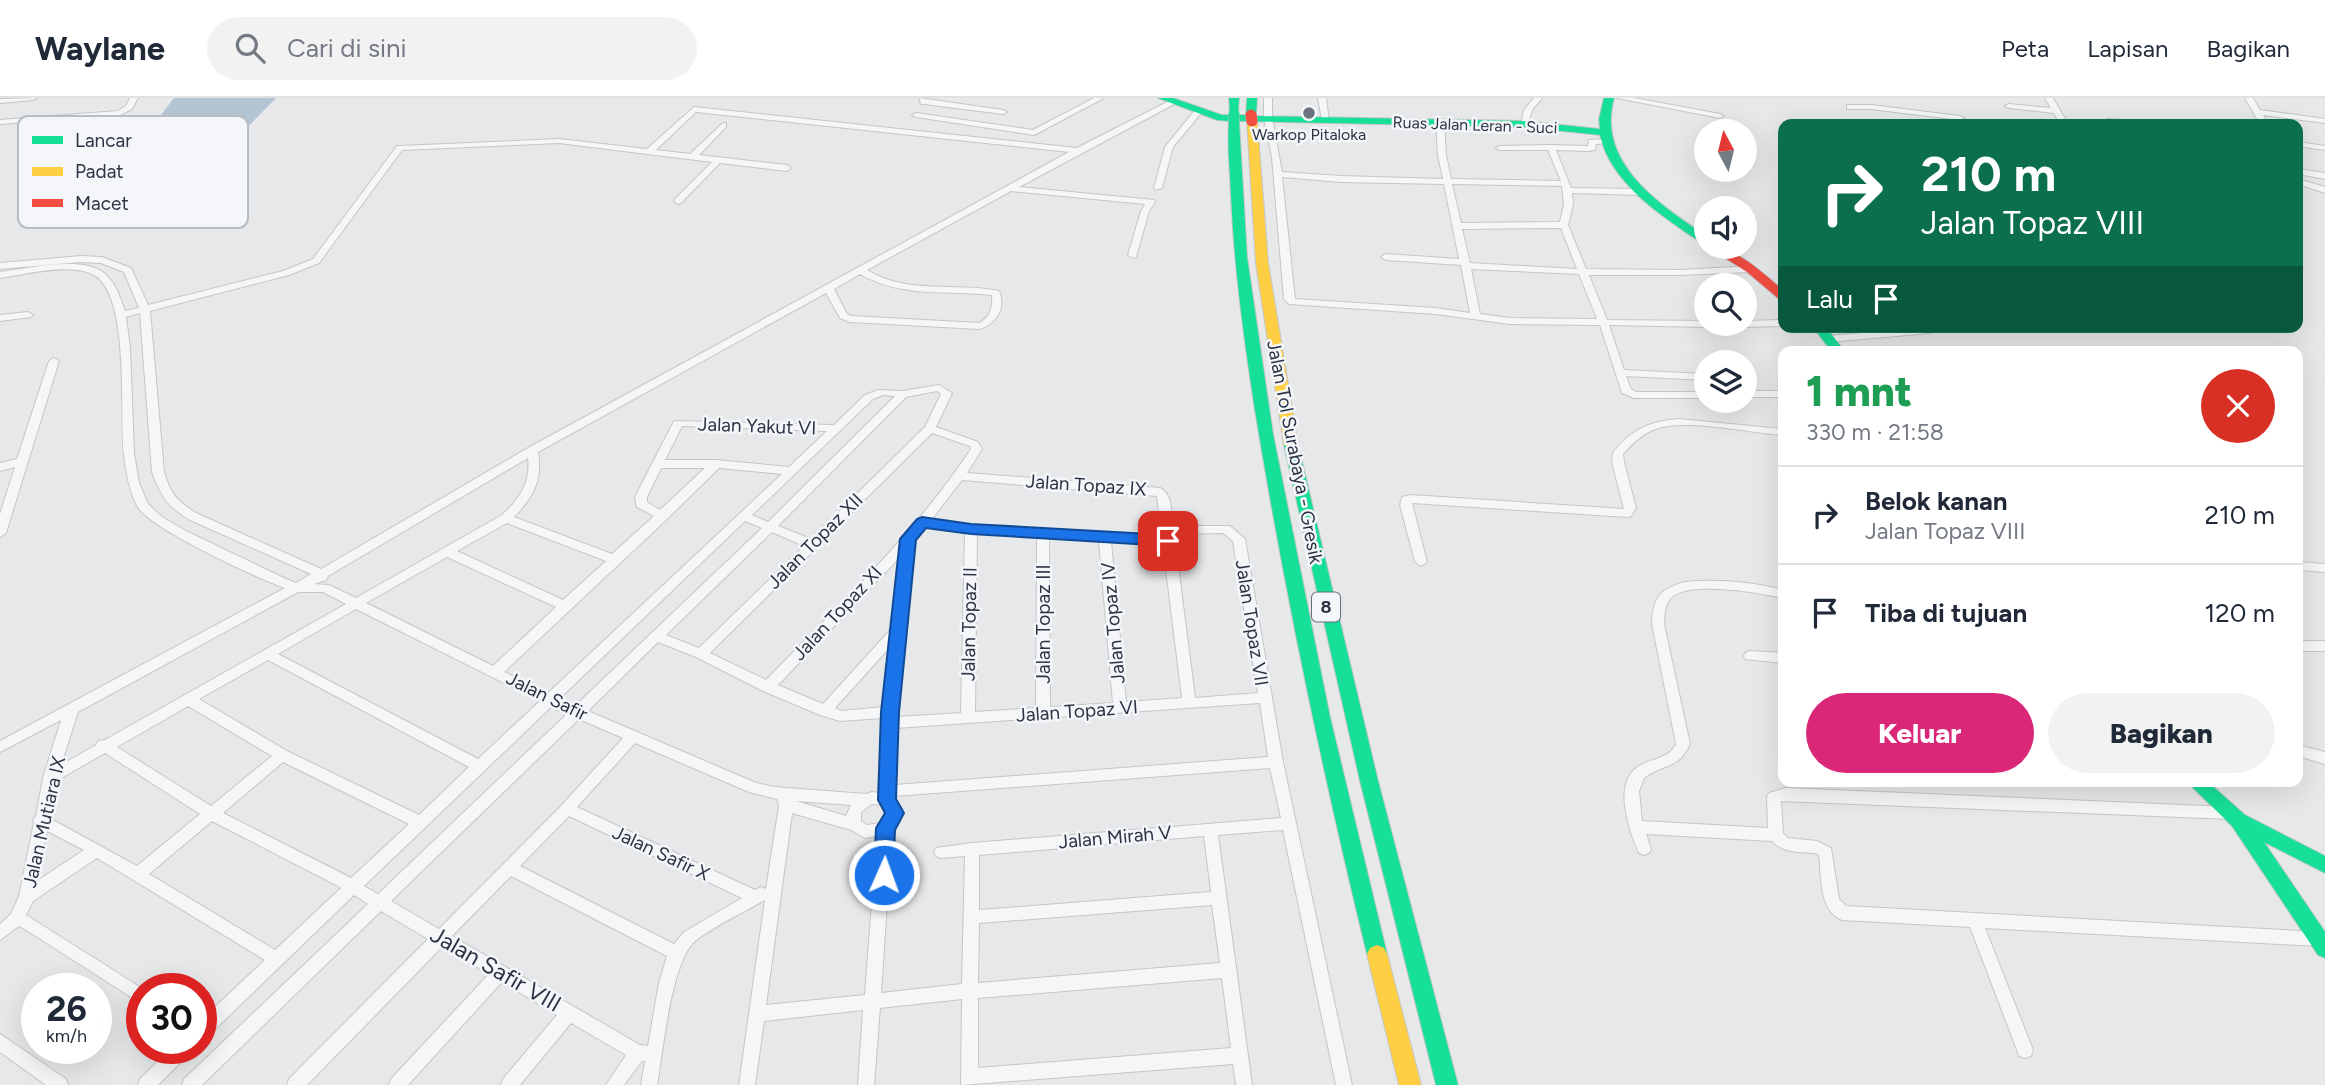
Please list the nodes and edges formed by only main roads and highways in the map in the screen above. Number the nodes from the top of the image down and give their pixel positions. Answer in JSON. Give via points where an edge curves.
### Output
{"nodes":[{"id":1,"x":1609,"y":98,"type":"edge"},
{"id":2,"x":1169,"y":100,"type":"edge"},
{"id":3,"x":1231,"y":113,"type":"edge"},
{"id":4,"x":1256,"y":113,"type":"edge"},
{"id":5,"x":1604,"y":136,"type":"junction"},
{"id":6,"x":1694,"y":233,"type":"edge"},
{"id":7,"x":1734,"y":259,"type":"edge"},
{"id":8,"x":1778,"y":292,"type":"edge"},
{"id":9,"x":2202,"y":787,"type":"edge"},
{"id":10,"x":2235,"y":817,"type":"junction"},
{"id":11,"x":2325,"y":865,"type":"edge"},
{"id":12,"x":2322,"y":944,"type":"edge"},
{"id":13,"x":1410,"y":1085,"type":"edge"},
{"id":14,"x":1447,"y":1085,"type":"edge"}],
"edges":[{"from":1,"to":5,"type":"main road"},
{"from":2,"to":3,"type":"main road","name":"Ruas Jalan Leran - Suci","via":[[1198,111]]},
{"from":3,"to":4,"type":"main road","name":"Ruas Jalan Leran - Suci"},
{"from":3,"to":13,"type":"main road","name":"Jalan Tol Surabaya - Gresik","number":"8","via":[[1251,345],[1279,510],[1319,707]]},
{"from":4,"to":5,"type":"main road","name":"Ruas Jalan Leran - Suci","via":[[1326,120],[1524,124]]},
{"from":4,"to":14,"type":"main road","name":"Jalan Tol Surabaya - Gresik","number":"8","via":[[1258,223],[1283,410],[1311,545]]},
{"from":5,"to":6,"type":"main road","via":[[1642,192]]},
{"from":7,"to":8,"type":"main road"},
{"from":9,"to":10,"type":"main road"},
{"from":10,"to":11,"type":"main road"},
{"from":10,"to":12,"type":"main road"}]}
